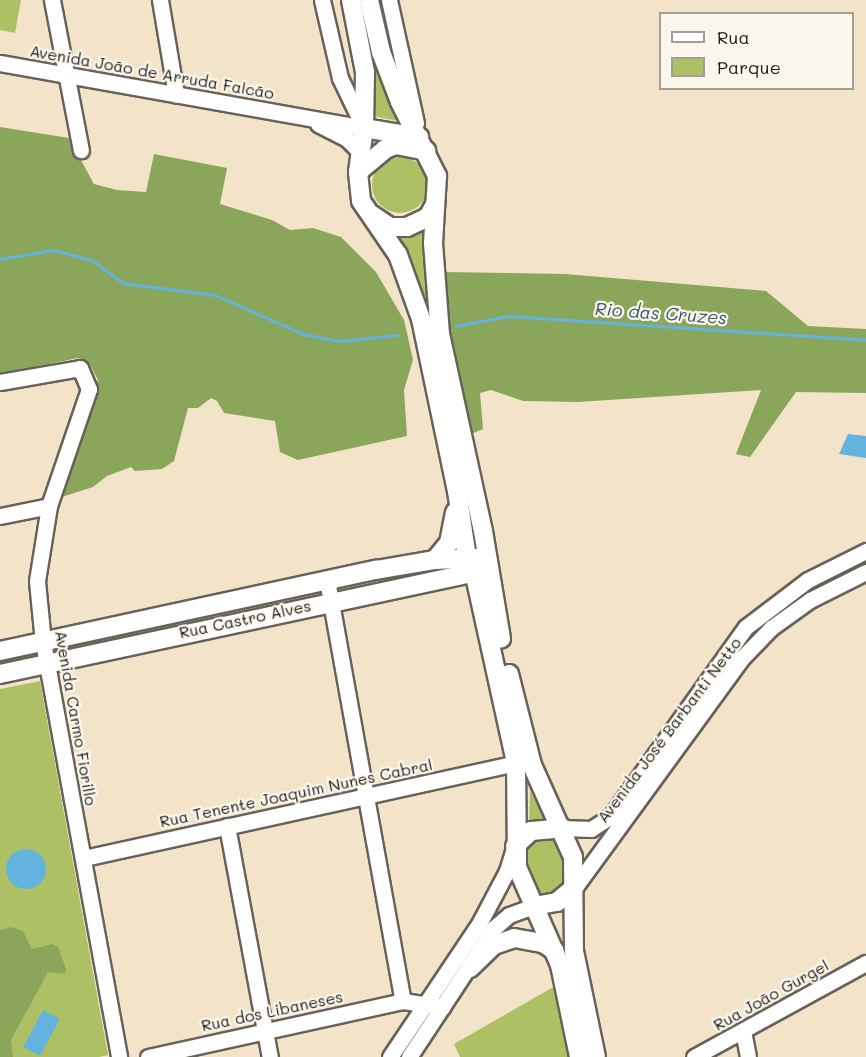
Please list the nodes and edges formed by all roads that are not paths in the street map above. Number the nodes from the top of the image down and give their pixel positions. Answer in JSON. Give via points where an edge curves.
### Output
{"nodes":[{"id":1,"x":52,"y":0,"type":"edge"},
{"id":2,"x":160,"y":0,"type":"edge"},
{"id":3,"x":322,"y":0,"type":"edge"},
{"id":4,"x":351,"y":0,"type":"edge"},
{"id":5,"x":369,"y":0,"type":"edge"},
{"id":6,"x":389,"y":0,"type":"edge"},
{"id":7,"x":0,"y":63,"type":"edge"},
{"id":8,"x":66,"y":75,"type":"junction"},
{"id":9,"x":176,"y":95,"type":"junction"},
{"id":10,"x":298,"y":116,"type":"junction"},
{"id":11,"x":364,"y":128,"type":"junction"},
{"id":12,"x":422,"y":144,"type":"junction"},
{"id":13,"x":81,"y":150,"type":"dead end"},
{"id":14,"x":360,"y":152,"type":"junction"},
{"id":15,"x":358,"y":172,"type":"junction"},
{"id":16,"x":434,"y":206,"type":"junction"},
{"id":17,"x":368,"y":212,"type":"junction"},
{"id":18,"x":0,"y":382,"type":"edge"},
{"id":19,"x":458,"y":495,"type":"junction"},
{"id":20,"x":49,"y":506,"type":"junction"},
{"id":21,"x":0,"y":516,"type":"edge"},
{"id":22,"x":866,"y":551,"type":"edge"},
{"id":23,"x":435,"y":560,"type":"junction"},
{"id":24,"x":479,"y":562,"type":"junction"},
{"id":25,"x":376,"y":570,"type":"junction"},
{"id":26,"x":866,"y":572,"type":"edge"},
{"id":27,"x":327,"y":580,"type":"junction"},
{"id":28,"x":380,"y":591,"type":"junction"},
{"id":29,"x":332,"y":602,"type":"junction"},
{"id":30,"x":43,"y":642,"type":"junction"},
{"id":31,"x":0,"y":651,"type":"edge"},
{"id":32,"x":47,"y":662,"type":"junction"},
{"id":33,"x":0,"y":674,"type":"edge"},
{"id":34,"x":516,"y":763,"type":"junction"},
{"id":35,"x":368,"y":798,"type":"junction"},
{"id":36,"x":226,"y":826,"type":"junction"},
{"id":37,"x":563,"y":828,"type":"junction"},
{"id":38,"x":515,"y":846,"type":"junction"},
{"id":39,"x":84,"y":858,"type":"junction"},
{"id":40,"x":575,"y":887,"type":"junction"},
{"id":41,"x":534,"y":906,"type":"junction"},
{"id":42,"x":555,"y":951,"type":"junction"},
{"id":43,"x":866,"y":963,"type":"edge"},
{"id":44,"x":470,"y":968,"type":"junction"},
{"id":45,"x":403,"y":1001,"type":"junction"},
{"id":46,"x":428,"y":1004,"type":"junction"},
{"id":47,"x":444,"y":1007,"type":"junction"},
{"id":48,"x":265,"y":1031,"type":"junction"},
{"id":49,"x":743,"y":1031,"type":"junction"},
{"id":50,"x":119,"y":1057,"type":"edge"},
{"id":51,"x":148,"y":1057,"type":"edge"},
{"id":52,"x":270,"y":1057,"type":"edge"},
{"id":53,"x":390,"y":1057,"type":"edge"},
{"id":54,"x":409,"y":1057,"type":"edge"},
{"id":55,"x":579,"y":1057,"type":"edge"},
{"id":56,"x":596,"y":1057,"type":"edge"},
{"id":57,"x":694,"y":1057,"type":"edge"},
{"id":58,"x":748,"y":1057,"type":"edge"}],
"edges":[{"from":1,"to":8,"type":"street"},
{"from":2,"to":9,"type":"street"},
{"from":3,"to":11,"type":"street","via":[[340,78]]},
{"from":4,"to":11,"type":"main road","via":[[365,72]]},
{"from":5,"to":12,"type":"main road","via":[[381,52]]},
{"from":6,"to":12,"type":"street"},
{"from":7,"to":8,"type":"street","name":"Avenida João de Arruda Falcão"},
{"from":8,"to":9,"type":"street","name":"Avenida João de Arruda Falcão"},
{"from":8,"to":13,"type":"street"},
{"from":9,"to":10,"type":"street","name":"Avenida João de Arruda Falcão"},
{"from":10,"to":11,"type":"street","name":"Avenida João de Arruda Falcão"},
{"from":10,"to":14,"type":"street","name":"Avenida João de Arruda Falcão","via":[[347,139]]},
{"from":11,"to":12,"type":"main road"},
{"from":11,"to":14,"type":"main road"},
{"from":12,"to":15,"type":"main road","via":[[385,148]]},
{"from":12,"to":16,"type":"main road","via":[[437,176]]},
{"from":14,"to":15,"type":"main road"},
{"from":15,"to":17,"type":"main road","via":[[361,201]]},
{"from":16,"to":17,"type":"main road","via":[[428,216],[407,227],[390,226]]},
{"from":16,"to":24,"type":"main road","via":[[433,263],[440,334],[483,531]]},
{"from":17,"to":19,"type":"main road","via":[[398,255],[413,290]]},
{"from":18,"to":20,"type":"street","name":"Avenida Carmo Fiorillo","via":[[80,368],[89,389]]},
{"from":19,"to":23,"type":"main road","via":[[449,543]]},
{"from":19,"to":24,"type":"main road"},
{"from":20,"to":21,"type":"street"},
{"from":20,"to":30,"type":"street","name":"Avenida Carmo Fiorillo","via":[[37,581]]},
{"from":22,"to":37,"type":"street","name":"Avenida José Barbanti Netto","via":[[808,580],[751,623],[724,652],[611,816],[591,829]]},
{"from":23,"to":24,"type":"main road","name":"Rua Castro Alves"},
{"from":23,"to":25,"type":"main road","name":"Rua Castro Alves"},
{"from":24,"to":28,"type":"main road","name":"Rua Castro Alves"},
{"from":24,"to":34,"type":"main road"},
{"from":24,"to":37,"type":"main road","via":[[532,765]]},
{"from":25,"to":27,"type":"main road","name":"Rua Castro Alves"},
{"from":25,"to":28,"type":"main road"},
{"from":26,"to":40,"type":"street","name":"Avenida José Barbanti Netto","via":[[810,600],[771,628],[741,659]]},
{"from":27,"to":29,"type":"street"},
{"from":27,"to":30,"type":"main road","name":"Rua Castro Alves"},
{"from":28,"to":29,"type":"main road","name":"Rua Castro Alves"},
{"from":29,"to":32,"type":"main road","name":"Rua Castro Alves"},
{"from":29,"to":35,"type":"street"},
{"from":30,"to":31,"type":"main road","name":"Rua Castro Alves"},
{"from":30,"to":32,"type":"street","name":"Avenida Carmo Fiorillo"},
{"from":32,"to":33,"type":"main road","name":"Rua Castro Alves"},
{"from":32,"to":39,"type":"street","name":"Avenida Carmo Fiorillo"},
{"from":34,"to":35,"type":"street","name":"Rua Tenente Joaquim Nunes Cabral"},
{"from":34,"to":38,"type":"main road"},
{"from":35,"to":36,"type":"street","name":"Rua Tenente Joaquim Nunes Cabral"},
{"from":35,"to":45,"type":"street"},
{"from":36,"to":39,"type":"street","name":"Rua Tenente Joaquim Nunes Cabral"},
{"from":36,"to":48,"type":"street"},
{"from":37,"to":38,"type":"main road","via":[[542,828]]},
{"from":37,"to":40,"type":"main road","via":[[573,857]]},
{"from":38,"to":41,"type":"main road","via":[[523,887]]},
{"from":38,"to":46,"type":"street","via":[[507,872],[479,924]]},
{"from":39,"to":50,"type":"street","name":"Avenida Carmo Fiorillo"},
{"from":40,"to":41,"type":"main road","via":[[557,902]]},
{"from":40,"to":56,"type":"main road","via":[[574,951]]},
{"from":41,"to":42,"type":"main road"},
{"from":41,"to":44,"type":"street","via":[[509,915],[494,928]]},
{"from":42,"to":44,"type":"main road","via":[[543,943],[514,938],[494,945]]},
{"from":42,"to":55,"type":"main road"},
{"from":43,"to":49,"type":"street","name":"Rua João Gurgel"},
{"from":44,"to":47,"type":"street"},
{"from":45,"to":46,"type":"street","name":"Rua dos Libaneses"},
{"from":45,"to":48,"type":"street","name":"Rua dos Libaneses"},
{"from":46,"to":47,"type":"street","name":"Rua dos Libaneses"},
{"from":46,"to":53,"type":"street"},
{"from":47,"to":54,"type":"street"},
{"from":48,"to":51,"type":"street","name":"Rua dos Libaneses"},
{"from":48,"to":52,"type":"street"},
{"from":49,"to":57,"type":"street","name":"Rua João Gurgel"},
{"from":49,"to":58,"type":"street"}]}
